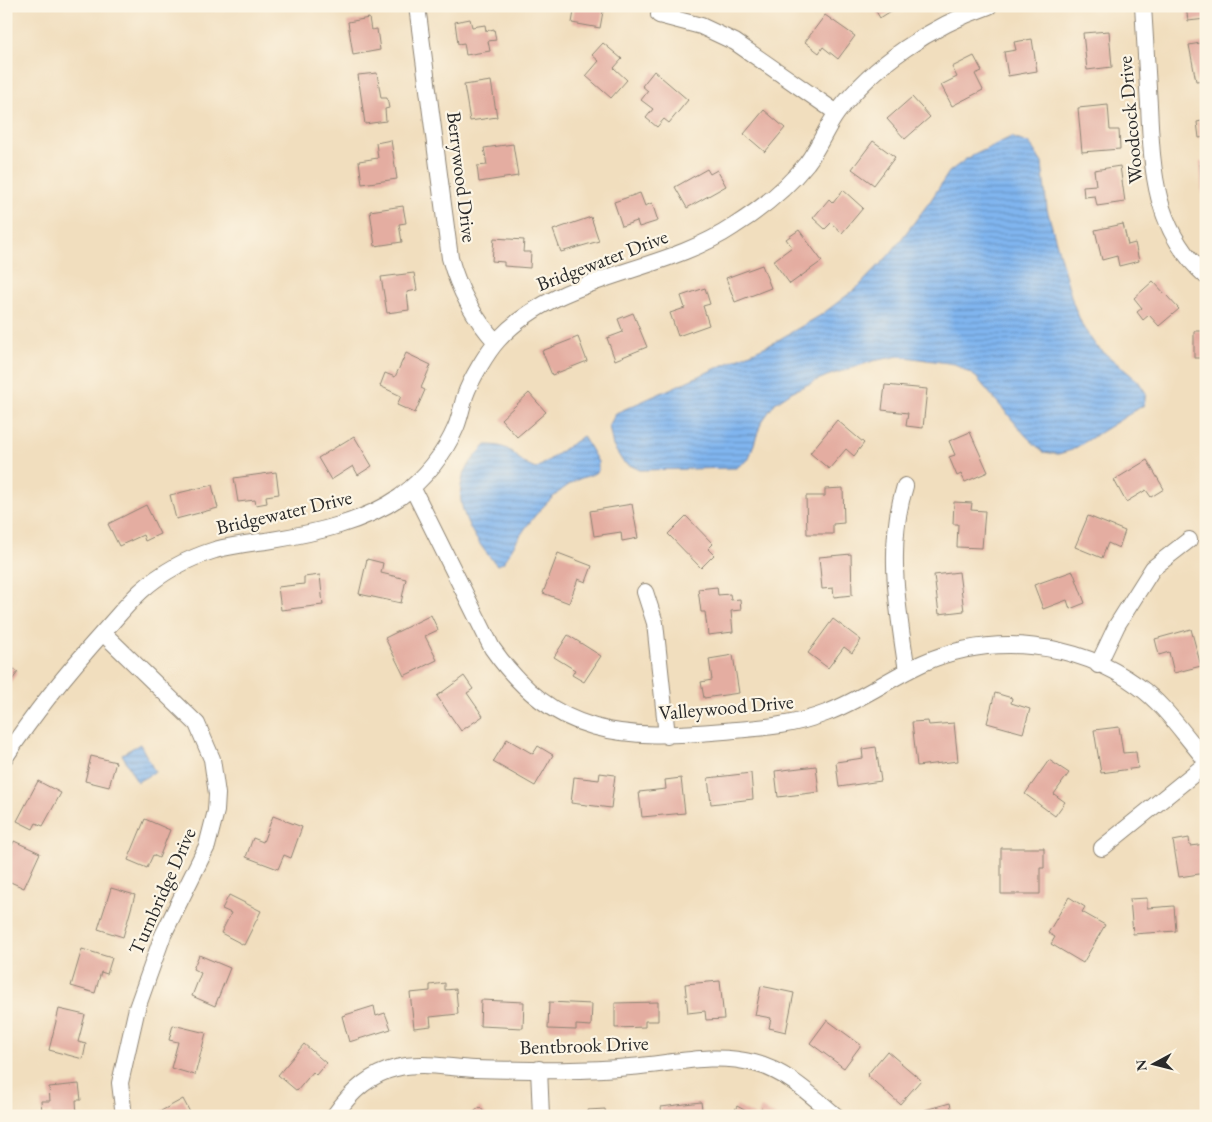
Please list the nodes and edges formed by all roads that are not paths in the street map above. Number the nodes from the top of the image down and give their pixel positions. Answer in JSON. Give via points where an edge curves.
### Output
{"nodes":[{"id":1,"x":417,"y":6,"type":"edge"},
{"id":2,"x":989,"y":6,"type":"edge"},
{"id":3,"x":1143,"y":6,"type":"edge"},
{"id":4,"x":659,"y":15,"type":"dead end"},
{"id":5,"x":837,"y":113,"type":"junction"},
{"id":6,"x":1206,"y":276,"type":"edge"},
{"id":7,"x":496,"y":342,"type":"junction"},
{"id":8,"x":904,"y":486,"type":"dead end"},
{"id":9,"x":412,"y":487,"type":"junction"},
{"id":10,"x":1190,"y":540,"type":"dead end"},
{"id":11,"x":645,"y":592,"type":"dead end"},
{"id":12,"x":103,"y":633,"type":"junction"},
{"id":13,"x":1098,"y":665,"type":"junction"},
{"id":14,"x":907,"y":671,"type":"junction"},
{"id":15,"x":667,"y":736,"type":"junction"},
{"id":16,"x":6,"y":756,"type":"edge"},
{"id":17,"x":1206,"y":762,"type":"edge"},
{"id":18,"x":1102,"y":848,"type":"dead end"},
{"id":19,"x":539,"y":1069,"type":"junction"},
{"id":20,"x":124,"y":1116,"type":"edge"},
{"id":21,"x":334,"y":1116,"type":"edge"},
{"id":22,"x":542,"y":1116,"type":"edge"},
{"id":23,"x":836,"y":1116,"type":"edge"}],
"edges":[{"from":1,"to":7,"type":"street","name":"Berrywood Drive","via":[[450,258],[467,303]]},
{"from":2,"to":5,"type":"street","name":"Bridgewater Drive","via":[[943,25],[900,53]]},
{"from":3,"to":6,"type":"street","name":"Woodcock Drive","via":[[1152,172],[1174,238],[1188,259]]},
{"from":4,"to":5,"type":"street","via":[[701,26],[735,42]]},
{"from":5,"to":7,"type":"street","name":"Bridgewater Drive","via":[[808,161],[793,178],[731,229],[683,253],[544,303]]},
{"from":7,"to":9,"type":"street","name":"Bridgewater Drive","via":[[466,395],[448,443],[426,474]]},
{"from":8,"to":14,"type":"street","via":[[895,537],[895,572]]},
{"from":9,"to":12,"type":"street","name":"Bridgewater Drive","via":[[380,508],[336,525],[196,557],[141,591]]},
{"from":9,"to":15,"type":"street","name":"Valleywood Drive","via":[[492,648],[518,680],[549,706],[585,724],[631,734]]},
{"from":10,"to":13,"type":"street","via":[[1153,568],[1117,625]]},
{"from":11,"to":15,"type":"street","via":[[655,623]]},
{"from":12,"to":16,"type":"street","name":"Bridgewater Drive","via":[[47,698]]},
{"from":12,"to":20,"type":"street","name":"Turnbridge Drive","via":[[197,724],[212,759],[216,794],[216,811],[207,846],[163,935],[137,1008],[120,1083]]},
{"from":13,"to":14,"type":"street","name":"Valleywood Drive","via":[[1037,646],[1005,644],[951,654]]},
{"from":13,"to":17,"type":"street","name":"Valleywood Drive","via":[[1125,678],[1154,699]]},
{"from":14,"to":15,"type":"street","name":"Valleywood Drive","via":[[830,712],[801,722]]},
{"from":17,"to":18,"type":"street"},
{"from":19,"to":21,"type":"street","name":"Bentbrook Drive","via":[[397,1067],[363,1084]]},
{"from":19,"to":22,"type":"street"},
{"from":19,"to":23,"type":"street","name":"Bentbrook Drive","via":[[613,1068],[695,1059],[734,1059],[767,1066],[787,1076]]}]}
